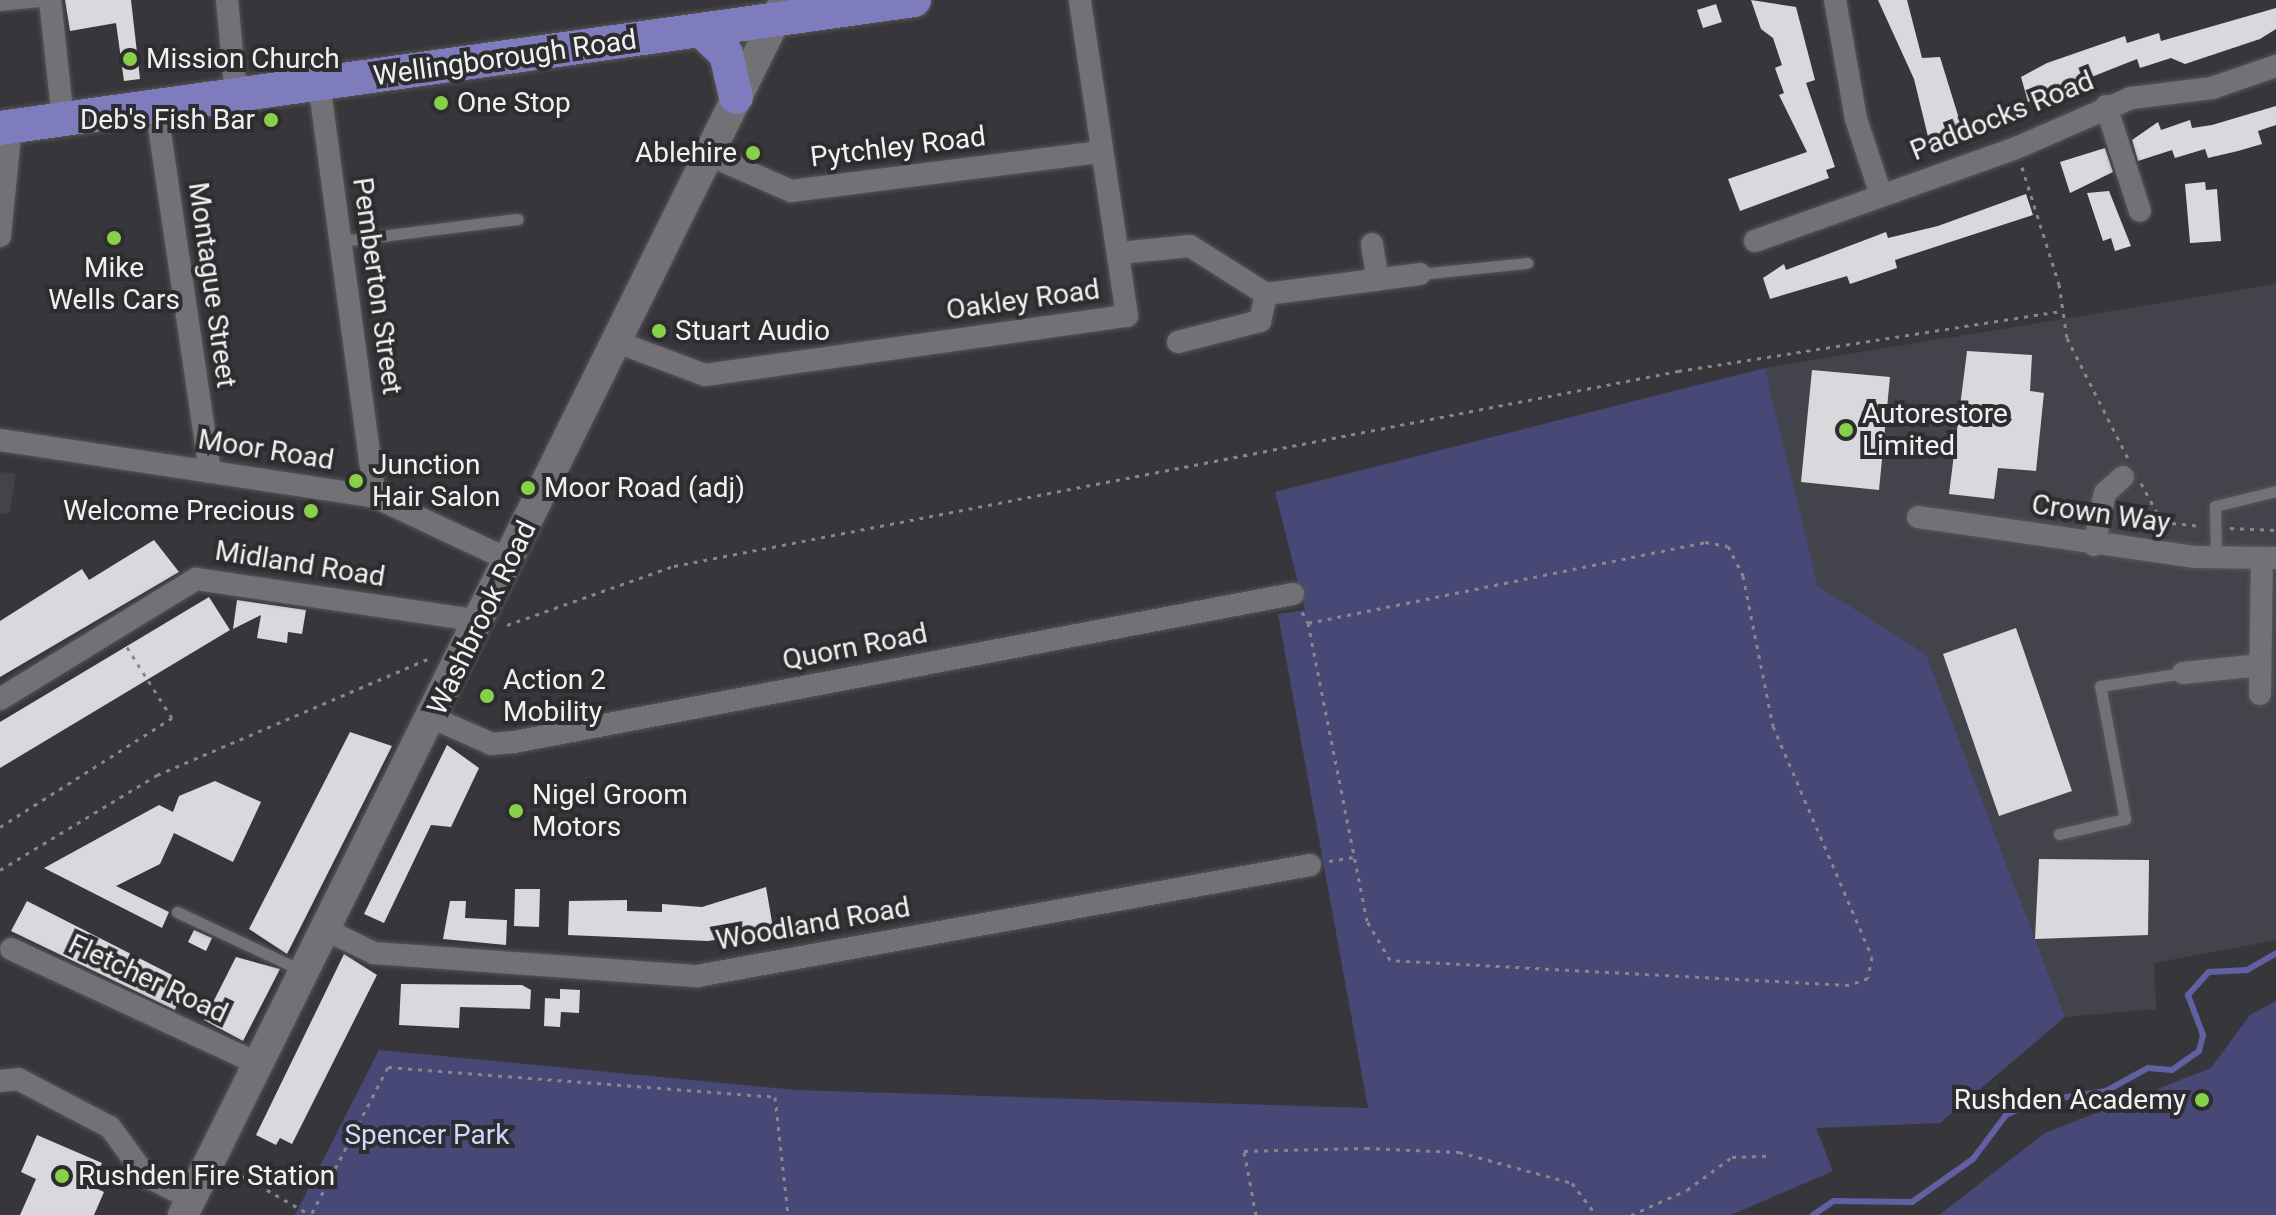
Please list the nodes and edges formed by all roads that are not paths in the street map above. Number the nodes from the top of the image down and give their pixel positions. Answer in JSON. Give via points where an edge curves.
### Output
{"nodes":[{"id":1,"x":50,"y":0,"type":"edge"},
{"id":2,"x":227,"y":0,"type":"edge"},
{"id":3,"x":914,"y":0,"type":"edge"},
{"id":4,"x":1080,"y":0,"type":"edge"},
{"id":5,"x":1835,"y":0,"type":"edge"},
{"id":6,"x":0,"y":5,"type":"edge"},
{"id":7,"x":830,"y":5,"type":"edge"},
{"id":8,"x":781,"y":9,"type":"edge"},
{"id":9,"x":701,"y":30,"type":"junction"},
{"id":10,"x":2276,"y":66,"type":"edge"},
{"id":11,"x":319,"y":83,"type":"junction"},
{"id":12,"x":236,"y":95,"type":"junction"},
{"id":13,"x":736,"y":97,"type":"junction"},
{"id":14,"x":156,"y":106,"type":"junction"},
{"id":15,"x":2106,"y":106,"type":"junction"},
{"id":16,"x":63,"y":119,"type":"junction"},
{"id":17,"x":6,"y":127,"type":"edge"},
{"id":18,"x":1101,"y":152,"type":"junction"},
{"id":19,"x":709,"y":155,"type":"junction"},
{"id":20,"x":1881,"y":195,"type":"junction"},
{"id":21,"x":2140,"y":211,"type":"dead end"},
{"id":22,"x":518,"y":219,"type":"dead end"},
{"id":23,"x":0,"y":236,"type":"edge"},
{"id":24,"x":341,"y":241,"type":"junction"},
{"id":25,"x":1755,"y":241,"type":"dead end"},
{"id":26,"x":1372,"y":244,"type":"dead end"},
{"id":27,"x":1120,"y":253,"type":"junction"},
{"id":28,"x":1527,"y":263,"type":"dead end"},
{"id":29,"x":1420,"y":274,"type":"joint"},
{"id":30,"x":1378,"y":280,"type":"junction"},
{"id":31,"x":1266,"y":294,"type":"junction"},
{"id":32,"x":617,"y":342,"type":"junction"},
{"id":33,"x":1178,"y":342,"type":"dead end"},
{"id":34,"x":0,"y":440,"type":"edge"},
{"id":35,"x":210,"y":472,"type":"junction"},
{"id":36,"x":2123,"y":477,"type":"dead end"},
{"id":37,"x":2276,"y":491,"type":"edge"},
{"id":38,"x":375,"y":497,"type":"junction"},
{"id":39,"x":1918,"y":517,"type":"dead end"},
{"id":40,"x":2094,"y":545,"type":"junction"},
{"id":41,"x":2216,"y":558,"type":"junction"},
{"id":42,"x":2269,"y":559,"type":"edge"},
{"id":43,"x":511,"y":561,"type":"junction"},
{"id":44,"x":1293,"y":594,"type":"road end"},
{"id":45,"x":494,"y":623,"type":"junction"},
{"id":46,"x":2269,"y":640,"type":"edge"},
{"id":47,"x":2261,"y":665,"type":"junction"},
{"id":48,"x":2183,"y":673,"type":"joint"},
{"id":49,"x":2260,"y":694,"type":"dead end"},
{"id":50,"x":0,"y":699,"type":"edge"},
{"id":51,"x":433,"y":718,"type":"junction"},
{"id":52,"x":2059,"y":834,"type":"dead end"},
{"id":53,"x":1310,"y":865,"type":"dead end"},
{"id":54,"x":177,"y":912,"type":"dead end"},
{"id":55,"x":326,"y":930,"type":"junction"},
{"id":56,"x":11,"y":949,"type":"dead end"},
{"id":57,"x":305,"y":972,"type":"junction"},
{"id":58,"x":259,"y":1064,"type":"junction"},
{"id":59,"x":0,"y":1081,"type":"edge"},
{"id":60,"x":187,"y":1206,"type":"edge"}],
"edges":[{"from":1,"to":6,"type":"lane"},
{"from":1,"to":16,"type":"street"},
{"from":2,"to":12,"type":"street"},
{"from":3,"to":7,"type":"main road","name":"Wellingborough Road"},
{"from":4,"to":18,"type":"street","name":"Oakley Road"},
{"from":5,"to":20,"type":"street","via":[[1856,119]]},
{"from":7,"to":8,"type":"main road","name":"Wellingborough Road"},
{"from":8,"to":9,"type":"main road","name":"Wellingborough Road"},
{"from":8,"to":13,"type":"main road","name":"Washbrook Road"},
{"from":9,"to":11,"type":"main road","name":"Wellingborough Road"},
{"from":9,"to":13,"type":"main road","via":[[726,54]]},
{"from":10,"to":15,"type":"street","name":"Paddocks Road","via":[[2212,88]]},
{"from":11,"to":12,"type":"main road","name":"Wellingborough Road"},
{"from":11,"to":24,"type":"street","name":"Pemberton Street"},
{"from":12,"to":14,"type":"main road","name":"Wellingborough Road"},
{"from":13,"to":19,"type":"main road","name":"Washbrook Road"},
{"from":14,"to":16,"type":"main road","name":"Wellingborough Road"},
{"from":14,"to":35,"type":"street","name":"Montague Street"},
{"from":15,"to":20,"type":"street","name":"Paddocks Road","via":[[2016,148]]},
{"from":15,"to":21,"type":"street"},
{"from":16,"to":17,"type":"main road","name":"Wellingborough Road"},
{"from":17,"to":23,"type":"street"},
{"from":18,"to":19,"type":"street","name":"Pytchley Road","via":[[791,191]]},
{"from":18,"to":27,"type":"street","name":"Oakley Road"},
{"from":19,"to":32,"type":"main road","name":"Washbrook Road"},
{"from":20,"to":25,"type":"street","name":"Paddocks Road"},
{"from":22,"to":24,"type":"lane"},
{"from":24,"to":38,"type":"street","name":"Pemberton Street"},
{"from":26,"to":30,"type":"street"},
{"from":27,"to":31,"type":"street","via":[[1170,244],[1199,248]]},
{"from":27,"to":32,"type":"street","name":"Oakley Road","via":[[1127,316],[705,375]]},
{"from":28,"to":29,"type":"lane"},
{"from":29,"to":30,"type":"street"},
{"from":30,"to":31,"type":"street"},
{"from":31,"to":33,"type":"street","via":[[1260,321]]},
{"from":32,"to":43,"type":"main road","name":"Washbrook Road"},
{"from":34,"to":35,"type":"street","name":"Moor Road"},
{"from":35,"to":38,"type":"street","name":"Moor Road"},
{"from":36,"to":40,"type":"street","via":[[2105,493]]},
{"from":37,"to":41,"type":"lane","via":[[2215,506]]},
{"from":38,"to":43,"type":"street","name":"Moor Road"},
{"from":39,"to":40,"type":"street","name":"Crown Way"},
{"from":40,"to":41,"type":"street","name":"Crown Way"},
{"from":41,"to":42,"type":"street","name":"Crown Way"},
{"from":42,"to":46,"type":"street"},
{"from":43,"to":45,"type":"main road","name":"Washbrook Road"},
{"from":44,"to":51,"type":"street","name":"Quorn Road","via":[[514,742],[492,744]]},
{"from":45,"to":50,"type":"street","name":"Midland Road","via":[[196,579]]},
{"from":45,"to":51,"type":"main road","name":"Washbrook Road"},
{"from":46,"to":47,"type":"street"},
{"from":47,"to":48,"type":"street"},
{"from":47,"to":49,"type":"street"},
{"from":48,"to":52,"type":"lane","via":[[2100,686],[2125,819]]},
{"from":51,"to":55,"type":"main road","name":"Washbrook Road"},
{"from":53,"to":55,"type":"street","name":"Woodland Road","via":[[697,976],[374,953]]},
{"from":54,"to":57,"type":"lane"},
{"from":55,"to":57,"type":"main road","name":"Washbrook Road"},
{"from":56,"to":58,"type":"street","name":"Fletcher Road"},
{"from":57,"to":58,"type":"main road","name":"Washbrook Road"},
{"from":58,"to":60,"type":"main road","name":"Washbrook Road"},
{"from":59,"to":60,"type":"street","via":[[18,1079],[110,1127],[146,1176]]}]}
